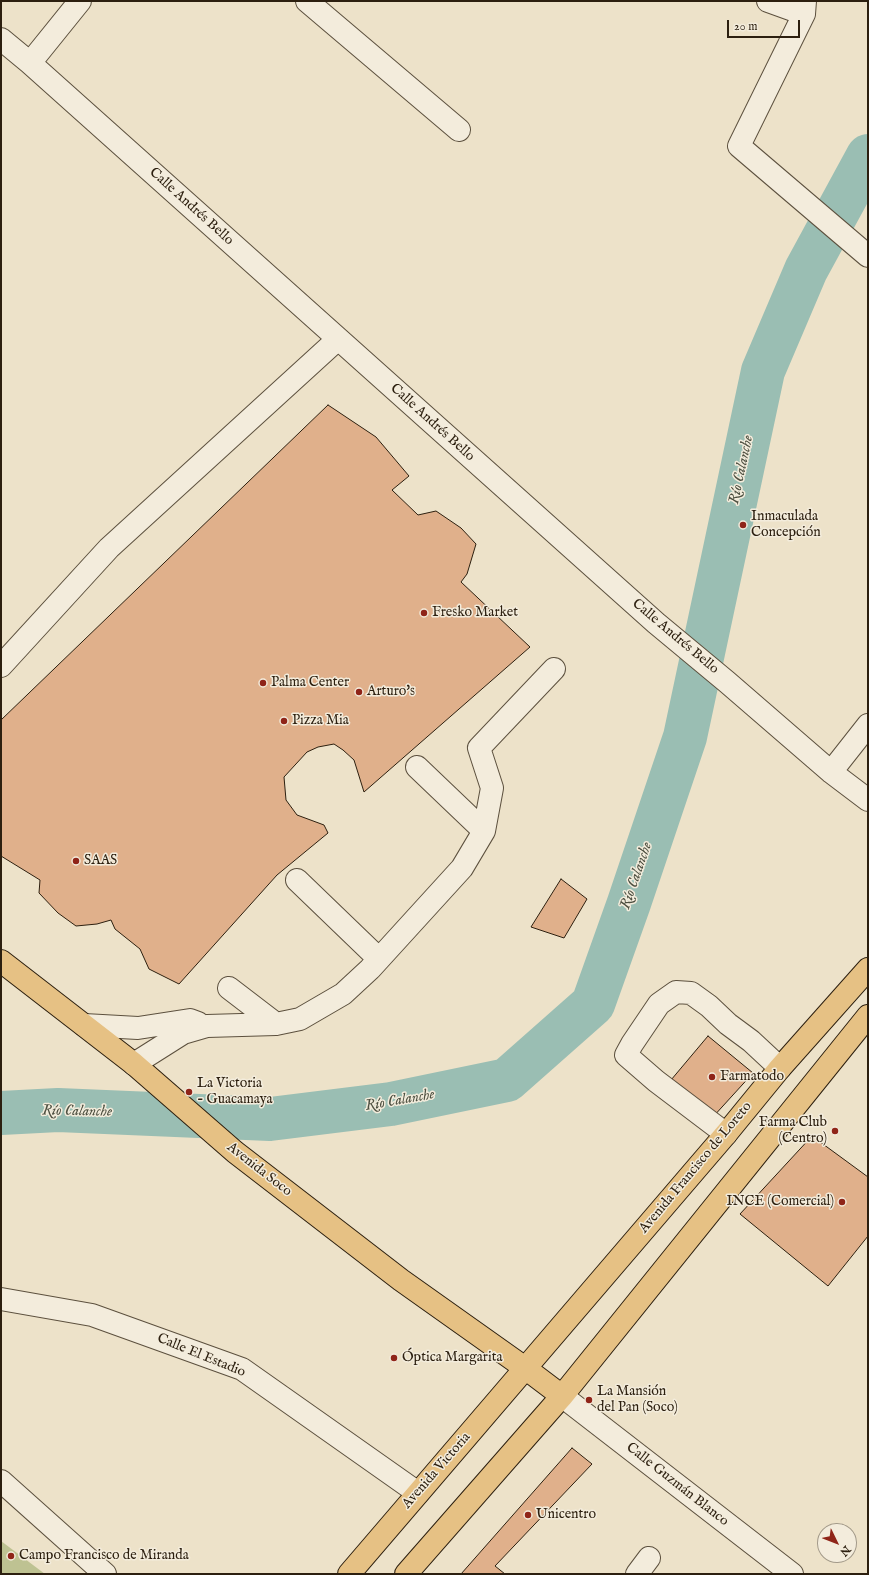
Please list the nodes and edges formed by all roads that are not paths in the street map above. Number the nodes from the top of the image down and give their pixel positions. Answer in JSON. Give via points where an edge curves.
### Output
{"nodes":[{"id":1,"x":80,"y":1,"type":"edge"},
{"id":2,"x":307,"y":1,"type":"edge"},
{"id":3,"x":768,"y":1,"type":"edge"},
{"id":4,"x":804,"y":7,"type":"edge"},
{"id":5,"x":1,"y":39,"type":"edge"},
{"id":6,"x":30,"y":62,"type":"junction"},
{"id":7,"x":459,"y":130,"type":"dead end"},
{"id":8,"x":868,"y":256,"type":"edge"},
{"id":9,"x":338,"y":339,"type":"junction"},
{"id":10,"x":1,"y":666,"type":"edge"},
{"id":11,"x":554,"y":669,"type":"dead end"},
{"id":12,"x":868,"y":725,"type":"edge"},
{"id":13,"x":417,"y":767,"type":"dead end"},
{"id":14,"x":831,"y":772,"type":"junction"},
{"id":15,"x":868,"y":800,"type":"edge"},
{"id":16,"x":484,"y":831,"type":"junction"},
{"id":17,"x":297,"y":880,"type":"dead end"},
{"id":18,"x":379,"y":959,"type":"junction"},
{"id":19,"x":1,"y":961,"type":"edge"},
{"id":20,"x":868,"y":969,"type":"edge"},
{"id":21,"x":229,"y":988,"type":"dead end"},
{"id":22,"x":868,"y":1016,"type":"edge"},
{"id":23,"x":276,"y":1024,"type":"junction"},
{"id":24,"x":84,"y":1026,"type":"junction"},
{"id":25,"x":206,"y":1026,"type":"junction"},
{"id":26,"x":134,"y":1064,"type":"junction"},
{"id":27,"x":780,"y":1068,"type":"junction"},
{"id":28,"x":726,"y":1134,"type":"junction"},
{"id":29,"x":1,"y":1299,"type":"edge"},
{"id":30,"x":525,"y":1368,"type":"junction"},
{"id":31,"x":562,"y":1396,"type":"junction"},
{"id":32,"x":1,"y":1481,"type":"edge"},
{"id":33,"x":418,"y":1493,"type":"junction"},
{"id":34,"x":105,"y":1574,"type":"edge"},
{"id":35,"x":348,"y":1574,"type":"edge"},
{"id":36,"x":406,"y":1574,"type":"edge"},
{"id":37,"x":792,"y":1574,"type":"edge"}],
"edges":[{"from":1,"to":6,"type":"street"},
{"from":2,"to":7,"type":"street"},
{"from":3,"to":4,"type":"street"},
{"from":4,"to":8,"type":"street","via":[[739,146]]},
{"from":5,"to":6,"type":"street","name":"Calle Andrés Bello"},
{"from":6,"to":9,"type":"street","name":"Calle Andrés Bello"},
{"from":9,"to":10,"type":"street","via":[[109,548]]},
{"from":9,"to":14,"type":"street","name":"Calle Andrés Bello","via":[[656,623]]},
{"from":11,"to":16,"type":"street","via":[[479,748],[492,788]]},
{"from":12,"to":14,"type":"street"},
{"from":13,"to":16,"type":"street"},
{"from":14,"to":15,"type":"street","name":"Calle Andrés Bello"},
{"from":16,"to":18,"type":"street","via":[[462,868]]},
{"from":17,"to":18,"type":"street"},
{"from":18,"to":23,"type":"street","via":[[342,994],[300,1020]]},
{"from":19,"to":24,"type":"main road","name":"Avenida Soco"},
{"from":20,"to":27,"type":"main road","name":"Avenida Francisco de Loreto"},
{"from":21,"to":23,"type":"street"},
{"from":22,"to":31,"type":"main road"},
{"from":23,"to":25,"type":"street"},
{"from":24,"to":25,"type":"street","via":[[138,1028],[190,1020]]},
{"from":24,"to":26,"type":"main road","name":"Avenida Soco"},
{"from":25,"to":26,"type":"street","via":[[183,1033]]},
{"from":26,"to":30,"type":"main road","name":"Avenida Soco","via":[[235,1152],[401,1280]]},
{"from":27,"to":28,"type":"main road","name":"Avenida Francisco de Loreto"},
{"from":27,"to":28,"type":"street","via":[[691,993],[676,992],[659,1004],[626,1055]]},
{"from":28,"to":30,"type":"main road","name":"Avenida Francisco de Loreto"},
{"from":29,"to":33,"type":"street","name":"Calle El Estadio","via":[[92,1314],[242,1370]]},
{"from":30,"to":31,"type":"main road","name":"Avenida Soco"},
{"from":30,"to":33,"type":"main road","name":"Avenida Victoria"},
{"from":31,"to":36,"type":"main road"},
{"from":31,"to":37,"type":"street","name":"Calle Guzmán Blanco"},
{"from":32,"to":34,"type":"street"},
{"from":33,"to":35,"type":"main road","name":"Avenida Victoria"}]}
